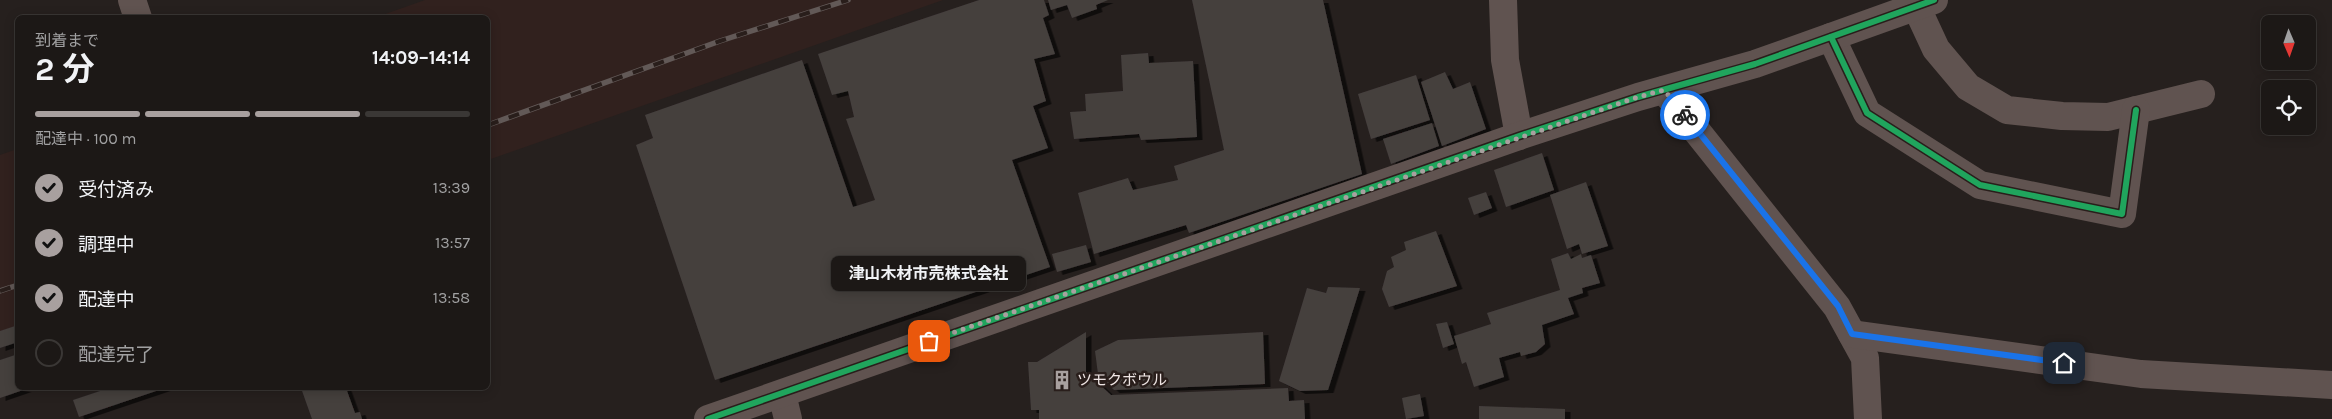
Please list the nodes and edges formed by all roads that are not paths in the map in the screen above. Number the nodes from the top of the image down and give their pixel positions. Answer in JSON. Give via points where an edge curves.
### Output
{"nodes":[{"id":1,"x":132,"y":0,"type":"edge"},
{"id":2,"x":1503,"y":0,"type":"edge"},
{"id":3,"x":1925,"y":3,"type":"edge"},
{"id":4,"x":137,"y":15,"type":"edge"},
{"id":5,"x":1831,"y":37,"type":"junction"},
{"id":6,"x":1664,"y":90,"type":"junction"},
{"id":7,"x":2201,"y":94,"type":"dead end"},
{"id":8,"x":2136,"y":110,"type":"junction"},
{"id":9,"x":1519,"y":136,"type":"junction"},
{"id":10,"x":1852,"y":334,"type":"junction"},
{"id":11,"x":2332,"y":385,"type":"edge"},
{"id":12,"x":785,"y":406,"type":"edge"},
{"id":13,"x":708,"y":419,"type":"edge"},
{"id":14,"x":1868,"y":419,"type":"edge"}],
"edges":[{"from":1,"to":4,"type":"street"},
{"from":2,"to":9,"type":"street","via":[[1505,60]]},
{"from":3,"to":5,"type":"street"},
{"from":3,"to":8,"type":"street","via":[[1936,49],[1968,87],[2007,110],[2108,117]]},
{"from":5,"to":6,"type":"street","via":[[1755,64]]},
{"from":5,"to":8,"type":"street","via":[[1867,113],[1980,185],[2122,214]]},
{"from":6,"to":9,"type":"street"},
{"from":6,"to":10,"type":"street","via":[[1838,306]]},
{"from":7,"to":8,"type":"street"},
{"from":9,"to":12,"type":"street"},
{"from":10,"to":11,"type":"street","via":[[2142,374]]},
{"from":10,"to":14,"type":"street","via":[[1865,358]]},
{"from":12,"to":13,"type":"street"}]}
